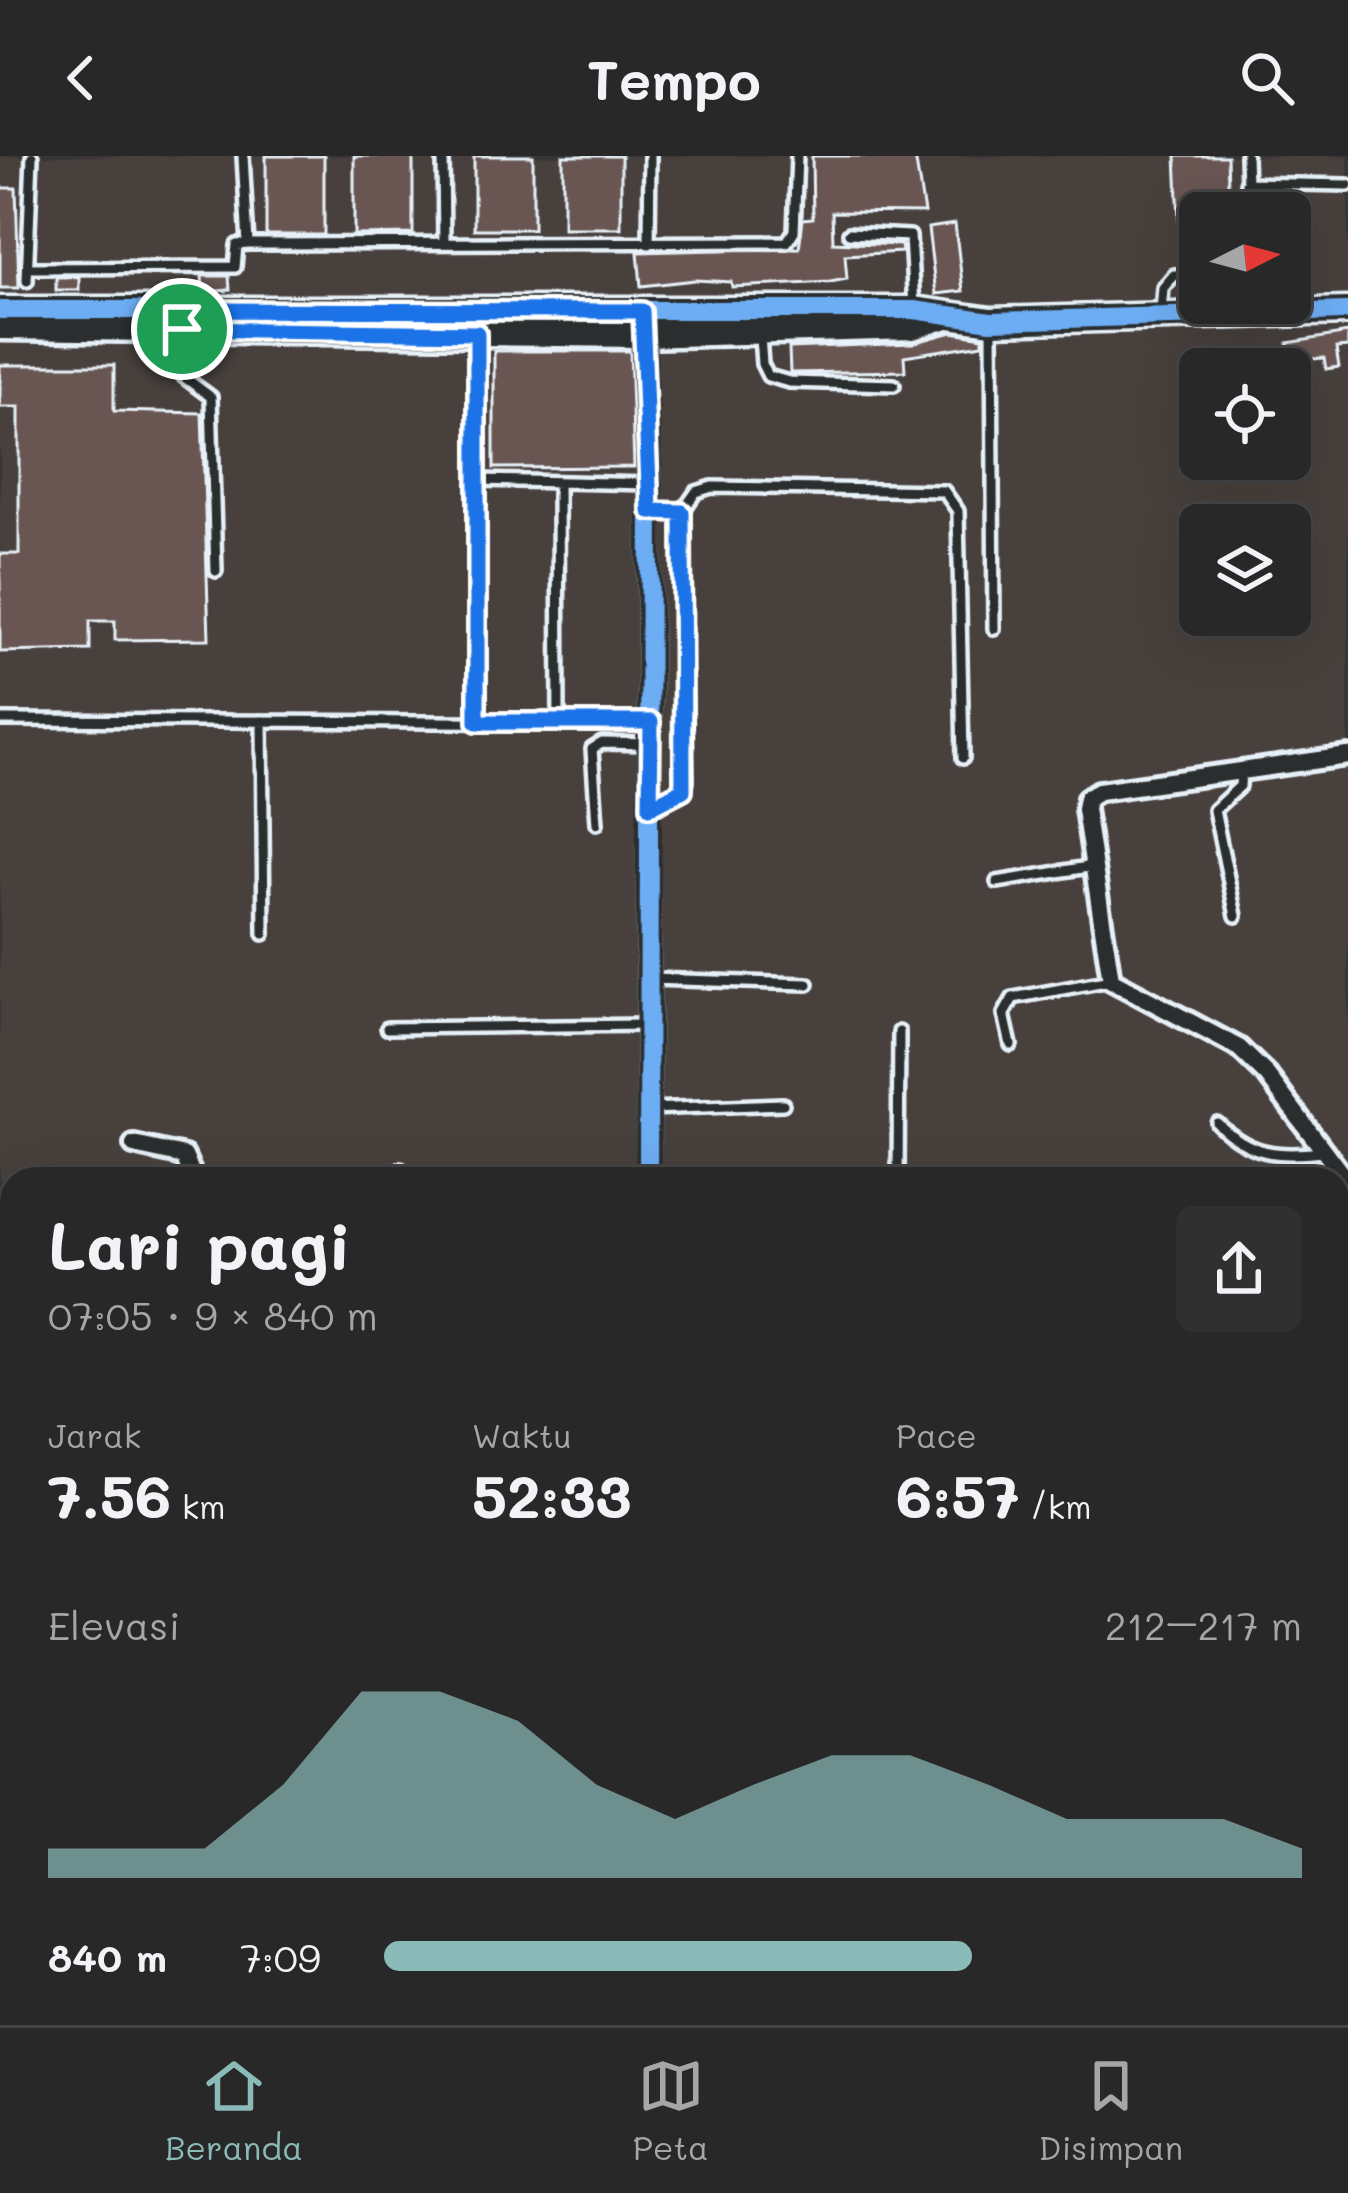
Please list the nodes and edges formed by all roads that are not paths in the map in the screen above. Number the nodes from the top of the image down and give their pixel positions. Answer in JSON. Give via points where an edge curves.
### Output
{"nodes":[{"id":1,"x":32,"y":156,"type":"edge"},
{"id":2,"x":243,"y":156,"type":"edge"},
{"id":3,"x":443,"y":156,"type":"edge"},
{"id":4,"x":650,"y":156,"type":"edge"},
{"id":5,"x":797,"y":156,"type":"edge"},
{"id":6,"x":1246,"y":156,"type":"edge"},
{"id":7,"x":1246,"y":183,"type":"junction"},
{"id":8,"x":1348,"y":185,"type":"edge"},
{"id":9,"x":1247,"y":192,"type":"edge"},
{"id":10,"x":849,"y":233,"type":"dead end"},
{"id":11,"x":443,"y":243,"type":"junction"},
{"id":12,"x":248,"y":244,"type":"junction"},
{"id":13,"x":650,"y":244,"type":"junction"},
{"id":14,"x":28,"y":268,"type":"junction"},
{"id":15,"x":1179,"y":275,"type":"edge"},
{"id":16,"x":27,"y":281,"type":"dead end"},
{"id":17,"x":0,"y":310,"type":"edge"},
{"id":18,"x":1348,"y":311,"type":"edge"},
{"id":19,"x":1162,"y":316,"type":"junction"},
{"id":20,"x":29,"y":318,"type":"junction"},
{"id":21,"x":182,"y":319,"type":"junction"},
{"id":22,"x":913,"y":319,"type":"junction"},
{"id":23,"x":350,"y":320,"type":"junction"},
{"id":24,"x":992,"y":321,"type":"junction"},
{"id":25,"x":641,"y":323,"type":"junction"},
{"id":26,"x":0,"y":327,"type":"edge"},
{"id":27,"x":760,"y":331,"type":"junction"},
{"id":28,"x":477,"y":333,"type":"junction"},
{"id":29,"x":893,"y":385,"type":"dead end"},
{"id":30,"x":479,"y":480,"type":"junction"},
{"id":31,"x":558,"y":482,"type":"junction"},
{"id":32,"x":650,"y":484,"type":"junction"},
{"id":33,"x":650,"y":511,"type":"junction"},
{"id":34,"x":682,"y":512,"type":"junction"},
{"id":35,"x":216,"y":571,"type":"dead end"},
{"id":36,"x":994,"y":628,"type":"dead end"},
{"id":37,"x":0,"y":720,"type":"edge"},
{"id":38,"x":262,"y":721,"type":"junction"},
{"id":39,"x":477,"y":722,"type":"junction"},
{"id":40,"x":559,"y":722,"type":"junction"},
{"id":41,"x":651,"y":722,"type":"junction"},
{"id":42,"x":650,"y":744,"type":"junction"},
{"id":43,"x":1348,"y":756,"type":"edge"},
{"id":44,"x":963,"y":758,"type":"dead end"},
{"id":45,"x":1241,"y":770,"type":"junction"},
{"id":46,"x":650,"y":807,"type":"junction"},
{"id":47,"x":597,"y":823,"type":"dead end"},
{"id":48,"x":1094,"y":866,"type":"junction"},
{"id":49,"x":997,"y":882,"type":"dead end"},
{"id":50,"x":1236,"y":916,"type":"dead end"},
{"id":51,"x":264,"y":934,"type":"dead end"},
{"id":52,"x":650,"y":979,"type":"junction"},
{"id":53,"x":1111,"y":980,"type":"junction"},
{"id":54,"x":808,"y":984,"type":"dead end"},
{"id":55,"x":648,"y":1025,"type":"junction"},
{"id":56,"x":387,"y":1028,"type":"dead end"},
{"id":57,"x":899,"y":1032,"type":"dead end"},
{"id":58,"x":1011,"y":1046,"type":"dead end"},
{"id":59,"x":783,"y":1104,"type":"dead end"},
{"id":60,"x":647,"y":1109,"type":"junction"},
{"id":61,"x":1217,"y":1123,"type":"dead end"},
{"id":62,"x":134,"y":1145,"type":"dead end"},
{"id":63,"x":1328,"y":1151,"type":"junction"},
{"id":64,"x":189,"y":1167,"type":"edge"},
{"id":65,"x":648,"y":1167,"type":"edge"},
{"id":66,"x":898,"y":1167,"type":"edge"},
{"id":67,"x":1338,"y":1167,"type":"edge"}],
"edges":[{"from":1,"to":14,"type":"lane"},
{"from":2,"to":12,"type":"lane"},
{"from":3,"to":11,"type":"lane"},
{"from":4,"to":13,"type":"lane"},
{"from":5,"to":13,"type":"lane","via":[[787,242]]},
{"from":6,"to":7,"type":"lane"},
{"from":7,"to":8,"type":"lane"},
{"from":7,"to":9,"type":"lane"},
{"from":10,"to":22,"type":"lane","via":[[910,236]]},
{"from":11,"to":12,"type":"lane"},
{"from":11,"to":13,"type":"lane"},
{"from":12,"to":14,"type":"lane","via":[[237,245],[235,267]]},
{"from":14,"to":16,"type":"lane"},
{"from":15,"to":19,"type":"lane","via":[[1163,288]]},
{"from":17,"to":20,"type":"street"},
{"from":18,"to":19,"type":"street"},
{"from":19,"to":24,"type":"street"},
{"from":20,"to":21,"type":"street"},
{"from":20,"to":26,"type":"street"},
{"from":21,"to":23,"type":"street"},
{"from":21,"to":35,"type":"lane","via":[[184,377],[211,397]]},
{"from":22,"to":24,"type":"street","via":[[956,313]]},
{"from":22,"to":25,"type":"street"},
{"from":22,"to":27,"type":"street"},
{"from":23,"to":25,"type":"street"},
{"from":23,"to":28,"type":"street"},
{"from":24,"to":36,"type":"lane"},
{"from":25,"to":27,"type":"street"},
{"from":25,"to":28,"type":"street"},
{"from":25,"to":32,"type":"street"},
{"from":27,"to":29,"type":"lane","via":[[768,376]]},
{"from":28,"to":30,"type":"lane"},
{"from":30,"to":31,"type":"lane"},
{"from":30,"to":39,"type":"lane"},
{"from":31,"to":32,"type":"lane"},
{"from":31,"to":40,"type":"lane"},
{"from":32,"to":33,"type":"street"},
{"from":33,"to":34,"type":"lane"},
{"from":33,"to":41,"type":"street"},
{"from":34,"to":44,"type":"lane","via":[[696,492],[712,487],[952,497]]},
{"from":34,"to":46,"type":"lane","via":[[687,781]]},
{"from":37,"to":38,"type":"lane"},
{"from":38,"to":39,"type":"lane"},
{"from":38,"to":51,"type":"lane"},
{"from":39,"to":40,"type":"lane"},
{"from":40,"to":41,"type":"lane"},
{"from":41,"to":42,"type":"street"},
{"from":42,"to":46,"type":"street"},
{"from":42,"to":47,"type":"lane","via":[[592,749]]},
{"from":43,"to":45,"type":"street"},
{"from":45,"to":48,"type":"street","via":[[1091,794],[1084,808]]},
{"from":45,"to":50,"type":"lane","via":[[1240,786],[1214,810]]},
{"from":46,"to":52,"type":"street"},
{"from":48,"to":49,"type":"lane"},
{"from":48,"to":53,"type":"street"},
{"from":52,"to":54,"type":"lane"},
{"from":52,"to":55,"type":"street"},
{"from":53,"to":58,"type":"lane","via":[[1012,998],[1004,1013]]},
{"from":53,"to":63,"type":"street","via":[[1222,1034]]},
{"from":55,"to":56,"type":"lane"},
{"from":55,"to":60,"type":"street"},
{"from":57,"to":66,"type":"lane"},
{"from":59,"to":60,"type":"lane"},
{"from":60,"to":65,"type":"street"},
{"from":61,"to":63,"type":"lane","via":[[1241,1147]]},
{"from":62,"to":64,"type":"street","via":[[184,1156]]},
{"from":63,"to":67,"type":"street"}]}
